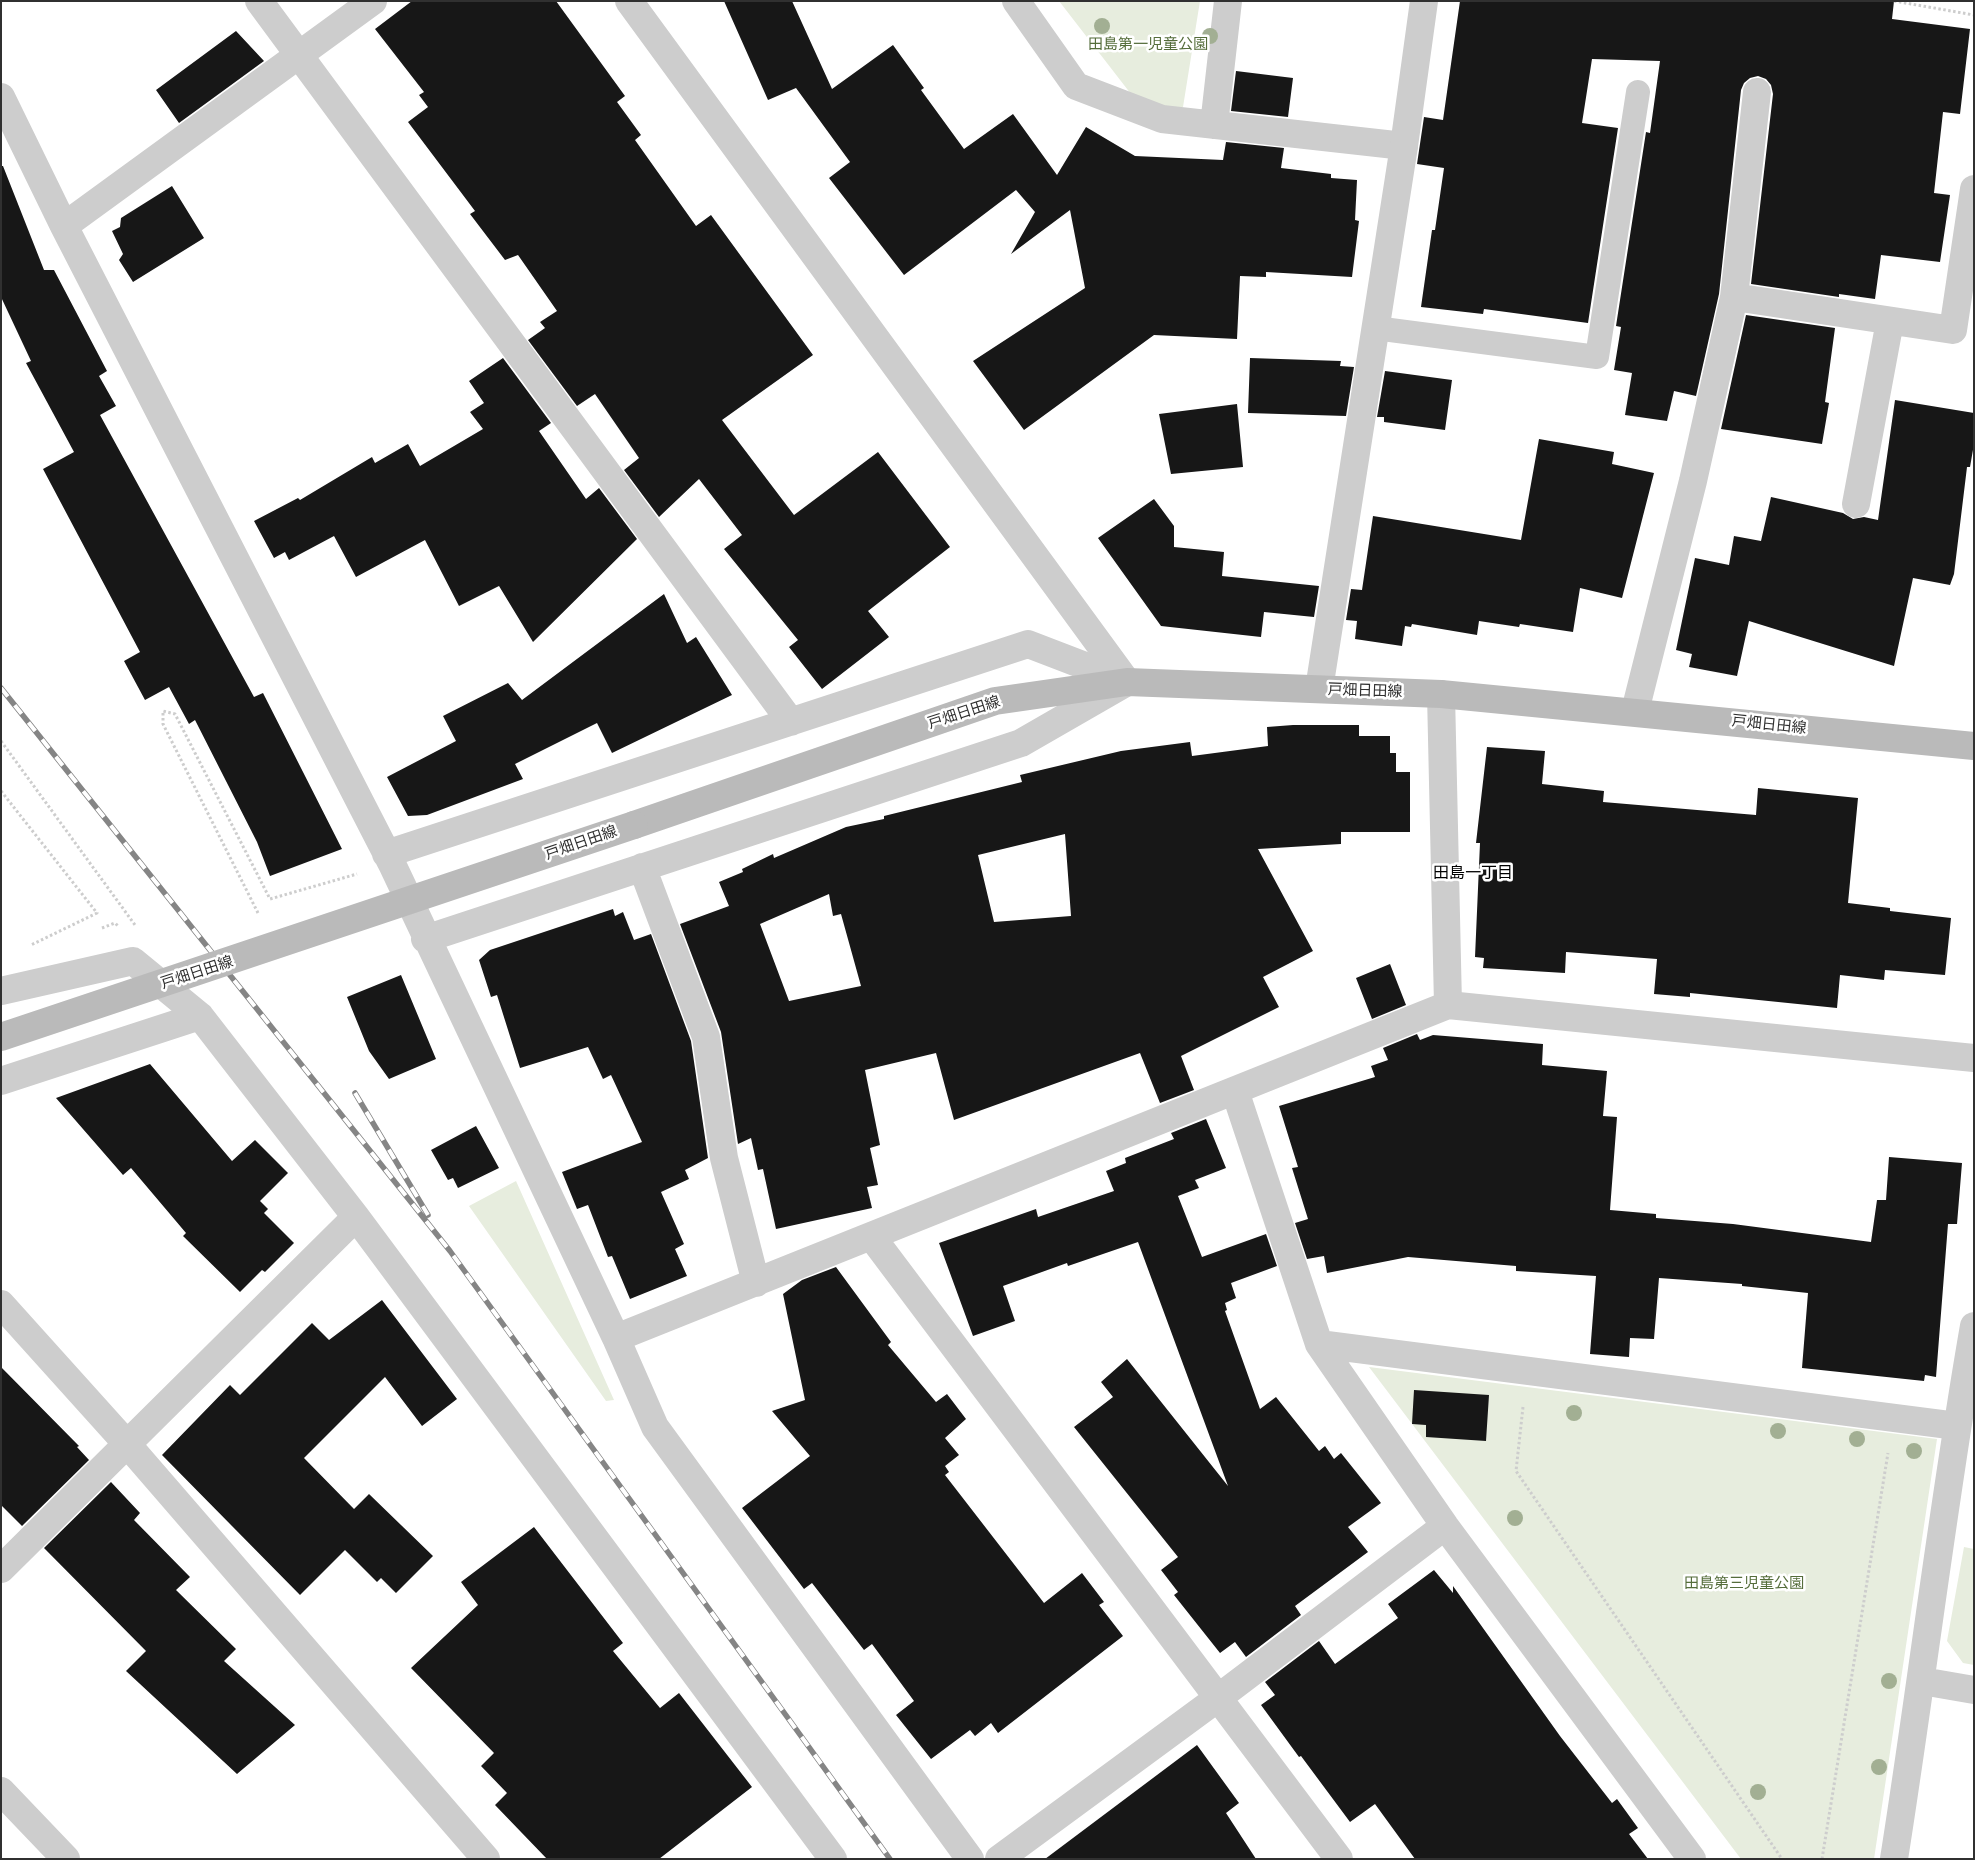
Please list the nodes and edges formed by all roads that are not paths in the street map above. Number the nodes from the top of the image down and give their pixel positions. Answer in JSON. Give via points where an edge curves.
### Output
{"nodes":[{"id":1,"x":259,"y":1,"type":"edge"},
{"id":2,"x":373,"y":1,"type":"edge"},
{"id":3,"x":629,"y":1,"type":"edge"},
{"id":4,"x":1016,"y":1,"type":"edge"},
{"id":5,"x":1228,"y":1,"type":"edge"},
{"id":6,"x":1424,"y":1,"type":"edge"},
{"id":7,"x":299,"y":55,"type":"junction"},
{"id":8,"x":1638,"y":92,"type":"dead end"},
{"id":9,"x":1757,"y":92,"type":"dead end"},
{"id":10,"x":1,"y":97,"type":"edge"},
{"id":11,"x":1214,"y":125,"type":"junction"},
{"id":12,"x":1404,"y":146,"type":"junction"},
{"id":13,"x":1974,"y":188,"type":"edge"},
{"id":14,"x":64,"y":226,"type":"junction"},
{"id":15,"x":1734,"y":297,"type":"junction"},
{"id":16,"x":1890,"y":321,"type":"junction"},
{"id":17,"x":1376,"y":328,"type":"junction"},
{"id":18,"x":1856,"y":504,"type":"dead end"},
{"id":19,"x":1127,"y":682,"type":"junction"},
{"id":20,"x":1319,"y":689,"type":"junction"},
{"id":21,"x":1441,"y":694,"type":"junction"},
{"id":22,"x":1635,"y":711,"type":"junction"},
{"id":23,"x":791,"y":722,"type":"junction"},
{"id":24,"x":1974,"y":746,"type":"edge"},
{"id":25,"x":389,"y":859,"type":"junction"},
{"id":26,"x":642,"y":867,"type":"junction"},
{"id":27,"x":425,"y":939,"type":"junction"},
{"id":28,"x":2,"y":989,"type":"edge"},
{"id":29,"x":1448,"y":1005,"type":"junction"},
{"id":30,"x":200,"y":1016,"type":"junction"},
{"id":31,"x":1,"y":1037,"type":"edge"},
{"id":32,"x":1974,"y":1058,"type":"edge"},
{"id":33,"x":1,"y":1082,"type":"edge"},
{"id":34,"x":1235,"y":1091,"type":"junction"},
{"id":35,"x":356,"y":1217,"type":"junction"},
{"id":36,"x":872,"y":1236,"type":"junction"},
{"id":37,"x":756,"y":1283,"type":"junction"},
{"id":38,"x":1,"y":1304,"type":"edge"},
{"id":39,"x":1974,"y":1326,"type":"edge"},
{"id":40,"x":616,"y":1338,"type":"junction"},
{"id":41,"x":1319,"y":1344,"type":"junction"},
{"id":42,"x":1957,"y":1426,"type":"junction"},
{"id":43,"x":127,"y":1444,"type":"junction"},
{"id":44,"x":1445,"y":1526,"type":"junction"},
{"id":45,"x":1,"y":1569,"type":"edge"},
{"id":46,"x":1922,"y":1681,"type":"junction"},
{"id":47,"x":1974,"y":1690,"type":"edge"},
{"id":48,"x":1218,"y":1698,"type":"junction"},
{"id":49,"x":1,"y":1791,"type":"edge"},
{"id":50,"x":66,"y":1859,"type":"edge"},
{"id":51,"x":486,"y":1859,"type":"edge"},
{"id":52,"x":833,"y":1859,"type":"edge"},
{"id":53,"x":970,"y":1859,"type":"edge"},
{"id":54,"x":1000,"y":1859,"type":"edge"},
{"id":55,"x":1339,"y":1859,"type":"edge"},
{"id":56,"x":1692,"y":1859,"type":"edge"},
{"id":57,"x":1894,"y":1859,"type":"edge"}],
"edges":[{"from":1,"to":7,"type":"street"},
{"from":2,"to":7,"type":"street"},
{"from":3,"to":19,"type":"street"},
{"from":4,"to":11,"type":"street","via":[[1076,86],[1162,119]]},
{"from":5,"to":11,"type":"street"},
{"from":6,"to":12,"type":"street"},
{"from":7,"to":14,"type":"street"},
{"from":7,"to":23,"type":"street"},
{"from":8,"to":17,"type":"lane","via":[[1597,357]]},
{"from":9,"to":15,"type":"street"},
{"from":10,"to":14,"type":"street"},
{"from":11,"to":12,"type":"street"},
{"from":12,"to":17,"type":"street"},
{"from":13,"to":16,"type":"street","via":[[1952,330]]},
{"from":14,"to":25,"type":"street"},
{"from":15,"to":16,"type":"street"},
{"from":15,"to":22,"type":"street","via":[[1689,500]]},
{"from":16,"to":18,"type":"street"},
{"from":17,"to":20,"type":"street"},
{"from":19,"to":20,"type":"main road","name":"戸畑日田線"},
{"from":19,"to":23,"type":"street","via":[[1028,644]]},
{"from":19,"to":26,"type":"street","via":[[1021,743]]},
{"from":19,"to":31,"type":"main road","name":"戸畑日田線","bridge":true,"via":[[995,702]]},
{"from":20,"to":21,"type":"main road","name":"戸畑日田線"},
{"from":21,"to":22,"type":"main road","name":"戸畑日田線"},
{"from":21,"to":29,"type":"street"},
{"from":22,"to":24,"type":"main road","name":"戸畑日田線"},
{"from":23,"to":25,"type":"street"},
{"from":25,"to":27,"type":"street"},
{"from":26,"to":27,"type":"street"},
{"from":26,"to":37,"type":"street","via":[[706,1037],[724,1158]]},
{"from":27,"to":40,"type":"street"},
{"from":28,"to":30,"type":"street","via":[[133,961]]},
{"from":29,"to":32,"type":"street"},
{"from":29,"to":34,"type":"street"},
{"from":30,"to":33,"type":"street"},
{"from":30,"to":35,"type":"street"},
{"from":34,"to":36,"type":"street"},
{"from":34,"to":41,"type":"street"},
{"from":35,"to":43,"type":"street"},
{"from":35,"to":52,"type":"street"},
{"from":36,"to":37,"type":"street"},
{"from":36,"to":48,"type":"street"},
{"from":37,"to":40,"type":"street"},
{"from":38,"to":43,"type":"street"},
{"from":39,"to":42,"type":"street"},
{"from":40,"to":53,"type":"street","via":[[655,1427]]},
{"from":41,"to":42,"type":"street"},
{"from":41,"to":44,"type":"street"},
{"from":42,"to":46,"type":"street"},
{"from":43,"to":45,"type":"street"},
{"from":43,"to":51,"type":"street"},
{"from":44,"to":48,"type":"street"},
{"from":44,"to":56,"type":"street"},
{"from":46,"to":47,"type":"street"},
{"from":46,"to":57,"type":"street"},
{"from":48,"to":54,"type":"street"},
{"from":48,"to":55,"type":"street"},
{"from":49,"to":50,"type":"street"}]}
